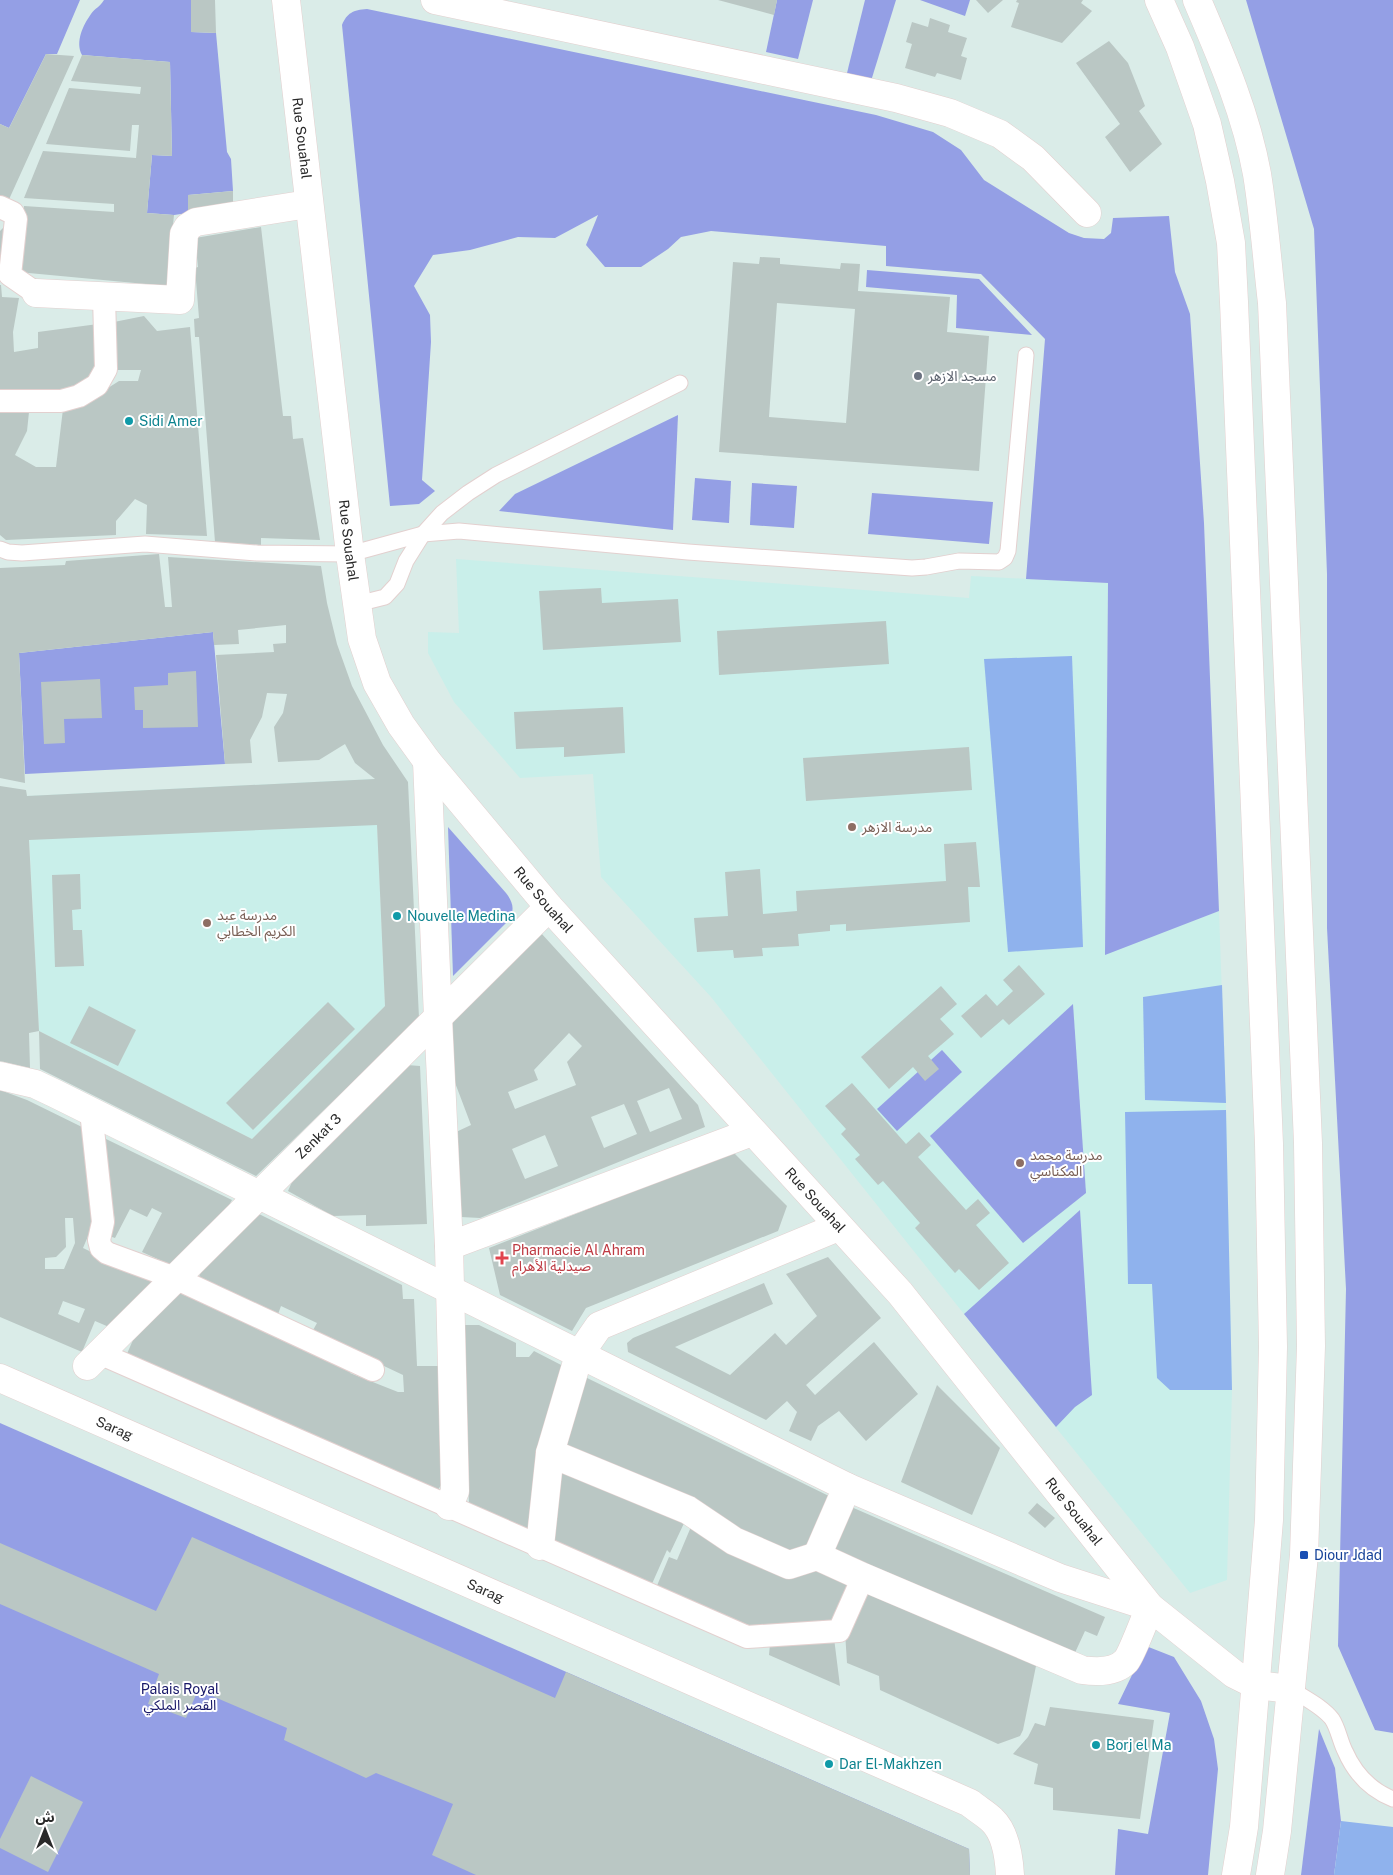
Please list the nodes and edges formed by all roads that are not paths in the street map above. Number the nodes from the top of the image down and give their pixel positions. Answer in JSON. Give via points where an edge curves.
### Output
{"nodes":[{"id":1,"x":286,"y":0,"type":"edge"},
{"id":2,"x":435,"y":0,"type":"edge"},
{"id":3,"x":1159,"y":0,"type":"edge"},
{"id":4,"x":1197,"y":0,"type":"edge"},
{"id":5,"x":308,"y":204,"type":"junction"},
{"id":6,"x":1087,"y":212,"type":"dead end"},
{"id":7,"x":4,"y":215,"type":"edge"},
{"id":8,"x":36,"y":293,"type":"joint"},
{"id":9,"x":104,"y":296,"type":"junction"},
{"id":10,"x":1026,"y":355,"type":"dead end"},
{"id":11,"x":680,"y":383,"type":"dead end"},
{"id":12,"x":0,"y":402,"type":"edge"},
{"id":13,"x":424,"y":534,"type":"junction"},
{"id":14,"x":0,"y":549,"type":"edge"},
{"id":15,"x":350,"y":554,"type":"junction"},
{"id":16,"x":357,"y":604,"type":"junction"},
{"id":17,"x":427,"y":761,"type":"junction"},
{"id":18,"x":549,"y":907,"type":"junction"},
{"id":19,"x":438,"y":1017,"type":"junction"},
{"id":20,"x":0,"y":1076,"type":"edge"},
{"id":21,"x":91,"y":1111,"type":"junction"},
{"id":22,"x":752,"y":1132,"type":"junction"},
{"id":23,"x":260,"y":1194,"type":"junction"},
{"id":24,"x":838,"y":1227,"type":"junction"},
{"id":25,"x":449,"y":1246,"type":"junction"},
{"id":26,"x":175,"y":1278,"type":"junction"},
{"id":27,"x":450,"y":1290,"type":"junction"},
{"id":28,"x":579,"y":1355,"type":"junction"},
{"id":29,"x":93,"y":1360,"type":"joint"},
{"id":30,"x":373,"y":1370,"type":"dead end"},
{"id":31,"x":0,"y":1378,"type":"edge"},
{"id":32,"x":550,"y":1453,"type":"junction"},
{"id":33,"x":847,"y":1487,"type":"junction"},
{"id":34,"x":449,"y":1506,"type":"junction"},
{"id":35,"x":540,"y":1546,"type":"junction"},
{"id":36,"x":817,"y":1556,"type":"junction"},
{"id":37,"x":863,"y":1577,"type":"junction"},
{"id":38,"x":1150,"y":1607,"type":"junction"},
{"id":39,"x":1256,"y":1685,"type":"junction"},
{"id":40,"x":1291,"y":1689,"type":"junction"},
{"id":41,"x":1393,"y":1799,"type":"edge"},
{"id":42,"x":1010,"y":1875,"type":"edge"},
{"id":43,"x":1236,"y":1875,"type":"edge"},
{"id":44,"x":1270,"y":1875,"type":"edge"}],
"edges":[{"from":1,"to":5,"type":"street","name":"Rue Souahal"},
{"from":2,"to":6,"type":"street","via":[[886,96],[950,113],[1000,134],[1027,153]]},
{"from":3,"to":39,"type":"street","via":[[1180,47],[1207,124],[1231,243],[1269,1144],[1273,1328],[1269,1520]]},
{"from":4,"to":40,"type":"street","via":[[1241,112],[1256,173],[1272,303],[1307,1133],[1310,1317],[1304,1555]]},
{"from":5,"to":9,"type":"street","via":[[196,222],[188,227],[183,242],[180,300]]},
{"from":5,"to":15,"type":"street","name":"Rue Souahal"},
{"from":7,"to":8,"type":"street","via":[[16,219],[10,275]]},
{"from":8,"to":9,"type":"street"},
{"from":9,"to":12,"type":"street","via":[[106,369],[97,385],[61,402]]},
{"from":10,"to":13,"type":"lane","via":[[1008,551],[999,562],[959,561],[912,568],[459,531]]},
{"from":11,"to":13,"type":"lane","via":[[496,476],[442,513]]},
{"from":13,"to":15,"type":"lane"},
{"from":13,"to":16,"type":"lane","via":[[406,561],[397,584],[385,597]]},
{"from":14,"to":15,"type":"lane","via":[[22,553],[145,544],[257,553]]},
{"from":15,"to":16,"type":"street","name":"Rue Souahal"},
{"from":16,"to":17,"type":"street","name":"Rue Souahal","via":[[362,640],[376,683]]},
{"from":17,"to":18,"type":"street","name":"Rue Souahal"},
{"from":17,"to":19,"type":"street"},
{"from":18,"to":19,"type":"street","name":"Zenkat 3"},
{"from":18,"to":22,"type":"street","name":"Rue Souahal"},
{"from":19,"to":23,"type":"street","name":"Zenkat 3"},
{"from":19,"to":25,"type":"street"},
{"from":20,"to":21,"type":"street","via":[[34,1084]]},
{"from":21,"to":23,"type":"street"},
{"from":21,"to":26,"type":"street","via":[[104,1222],[99,1240],[101,1248]]},
{"from":22,"to":24,"type":"street","name":"Rue Souahal"},
{"from":22,"to":25,"type":"street"},
{"from":23,"to":26,"type":"street","name":"Zenkat 3"},
{"from":23,"to":27,"type":"street"},
{"from":24,"to":28,"type":"street","via":[[599,1326]]},
{"from":24,"to":38,"type":"street","name":"Rue Souahal","via":[[900,1294]]},
{"from":25,"to":27,"type":"street"},
{"from":26,"to":29,"type":"street","name":"Zenkat 3"},
{"from":26,"to":30,"type":"street"},
{"from":27,"to":28,"type":"street"},
{"from":27,"to":34,"type":"street","via":[[455,1490]]},
{"from":28,"to":32,"type":"street"},
{"from":28,"to":33,"type":"street"},
{"from":29,"to":34,"type":"street"},
{"from":31,"to":42,"type":"street","name":"Sarag","via":[[970,1804],[994,1821],[1004,1840]]},
{"from":32,"to":35,"type":"street"},
{"from":32,"to":36,"type":"street","via":[[688,1510],[734,1541],[789,1565]]},
{"from":33,"to":36,"type":"street"},
{"from":33,"to":38,"type":"street","via":[[1060,1578]]},
{"from":34,"to":35,"type":"street"},
{"from":35,"to":37,"type":"street","via":[[747,1637],[839,1631]]},
{"from":36,"to":37,"type":"street"},
{"from":37,"to":38,"type":"street","via":[[1088,1671],[1109,1670],[1127,1660]]},
{"from":38,"to":39,"type":"street","name":"Rue Souahal","via":[[1234,1674]]},
{"from":39,"to":40,"type":"street"},
{"from":39,"to":43,"type":"street","via":[[1244,1827]]},
{"from":40,"to":41,"type":"lane","via":[[1332,1720],[1345,1751],[1364,1782]]},
{"from":40,"to":44,"type":"street"}]}
